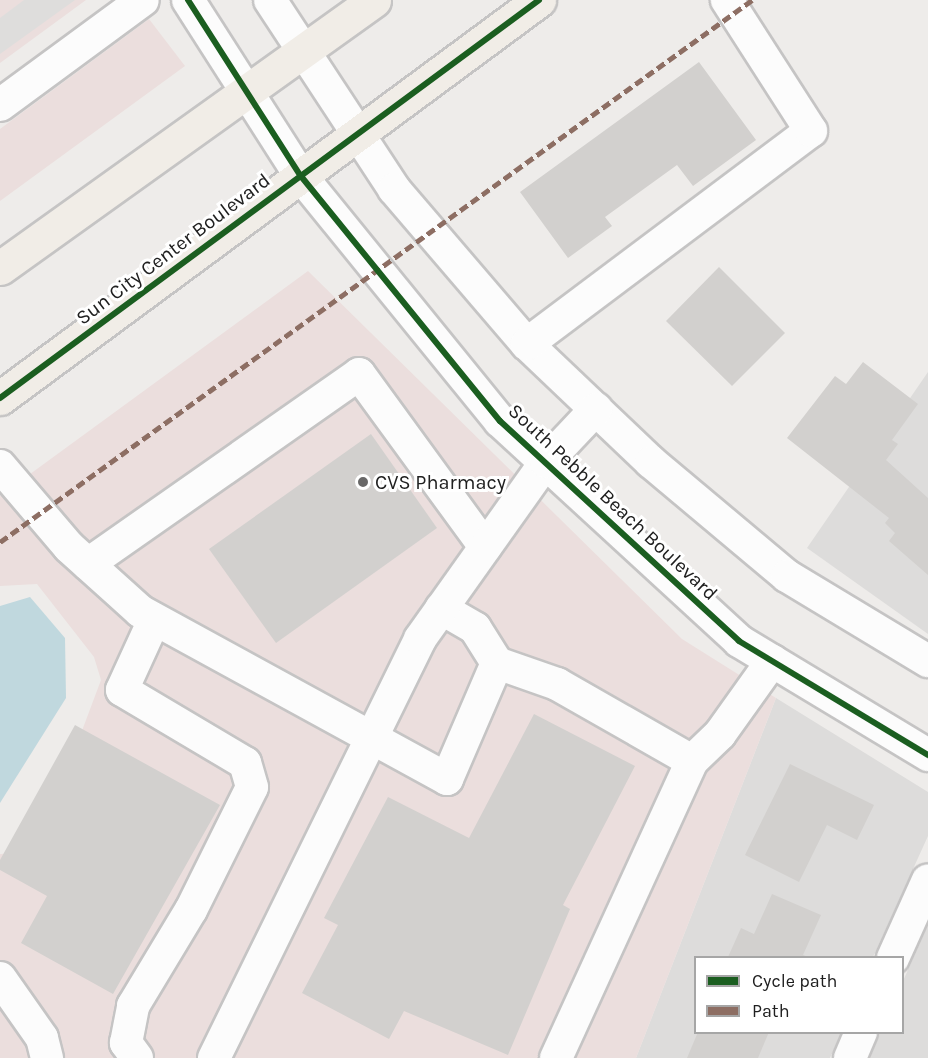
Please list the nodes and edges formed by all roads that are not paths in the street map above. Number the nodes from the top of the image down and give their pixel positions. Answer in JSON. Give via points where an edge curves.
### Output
{"nodes":[{"id":1,"x":143,"y":0,"type":"edge"},
{"id":2,"x":188,"y":0,"type":"edge"},
{"id":3,"x":270,"y":0,"type":"edge"},
{"id":4,"x":374,"y":0,"type":"edge"},
{"id":5,"x":539,"y":0,"type":"edge"},
{"id":6,"x":727,"y":0,"type":"edge"},
{"id":7,"x":304,"y":52,"type":"junction"},
{"id":8,"x":246,"y":95,"type":"junction"},
{"id":9,"x":0,"y":105,"type":"edge"},
{"id":10,"x":358,"y":132,"type":"junction"},
{"id":11,"x":300,"y":175,"type":"junction"},
{"id":12,"x":0,"y":268,"type":"edge"},
{"id":13,"x":527,"y":344,"type":"junction"},
{"id":14,"x":0,"y":398,"type":"edge"},
{"id":15,"x":596,"y":409,"type":"junction"},
{"id":16,"x":546,"y":462,"type":"junction"},
{"id":17,"x":0,"y":466,"type":"edge"},
{"id":18,"x":485,"y":547,"type":"junction"},
{"id":19,"x":88,"y":564,"type":"junction"},
{"id":20,"x":441,"y":608,"type":"junction"},
{"id":21,"x":154,"y":620,"type":"junction"},
{"id":22,"x":772,"y":661,"type":"junction"},
{"id":23,"x":928,"y":662,"type":"edge"},
{"id":24,"x":497,"y":663,"type":"junction"},
{"id":25,"x":370,"y":740,"type":"junction"},
{"id":26,"x":928,"y":755,"type":"edge"},
{"id":27,"x":692,"y":761,"type":"junction"},
{"id":28,"x":928,"y":880,"type":"edge"},
{"id":29,"x":893,"y":956,"type":"edge"},
{"id":30,"x":0,"y":978,"type":"edge"},
{"id":31,"x":860,"y":1034,"type":"edge"},
{"id":32,"x":224,"y":1057,"type":"edge"},
{"id":33,"x":47,"y":1058,"type":"edge"},
{"id":34,"x":137,"y":1058,"type":"edge"},
{"id":35,"x":556,"y":1058,"type":"edge"},
{"id":36,"x":850,"y":1058,"type":"edge"}],
"edges":[{"from":1,"to":9,"type":"street"},
{"from":2,"to":8,"type":"street","name":"South Pebble Beach Boulevard"},
{"from":3,"to":7,"type":"street"},
{"from":4,"to":7,"type":"main road"},
{"from":5,"to":10,"type":"main road","name":"Sun City Center Boulevard"},
{"from":6,"to":13,"type":"street","via":[[811,130]]},
{"from":7,"to":8,"type":"main road"},
{"from":7,"to":10,"type":"street"},
{"from":8,"to":11,"type":"street","name":"South Pebble Beach Boulevard"},
{"from":8,"to":12,"type":"main road"},
{"from":10,"to":11,"type":"main road","name":"Sun City Center Boulevard"},
{"from":10,"to":13,"type":"street","via":[[401,198]]},
{"from":11,"to":14,"type":"main road","name":"Sun City Center Boulevard"},
{"from":11,"to":16,"type":"street","name":"South Pebble Beach Boulevard","via":[[500,421]]},
{"from":13,"to":15,"type":"street"},
{"from":15,"to":16,"type":"street"},
{"from":15,"to":23,"type":"street","via":[[787,576]]},
{"from":16,"to":18,"type":"street"},
{"from":16,"to":22,"type":"street","name":"South Pebble Beach Boulevard","via":[[600,518],[739,641]]},
{"from":17,"to":19,"type":"street"},
{"from":18,"to":19,"type":"street","via":[[359,374]]},
{"from":18,"to":20,"type":"street"},
{"from":19,"to":21,"type":"street"},
{"from":20,"to":24,"type":"street","via":[[475,628]]},
{"from":20,"to":25,"type":"street"},
{"from":21,"to":25,"type":"street"},
{"from":21,"to":34,"type":"street","via":[[122,690],[245,763],[252,787],[191,910],[133,1006],[126,1043]]},
{"from":22,"to":26,"type":"street","name":"South Pebble Beach Boulevard"},
{"from":22,"to":27,"type":"street","via":[[720,734]]},
{"from":24,"to":25,"type":"street","via":[[447,779]]},
{"from":24,"to":27,"type":"street","via":[[557,684]]},
{"from":25,"to":32,"type":"street"},
{"from":27,"to":35,"type":"street"},
{"from":28,"to":29,"type":"street"},
{"from":30,"to":33,"type":"street","via":[[42,1038]]},
{"from":31,"to":36,"type":"street"}]}
